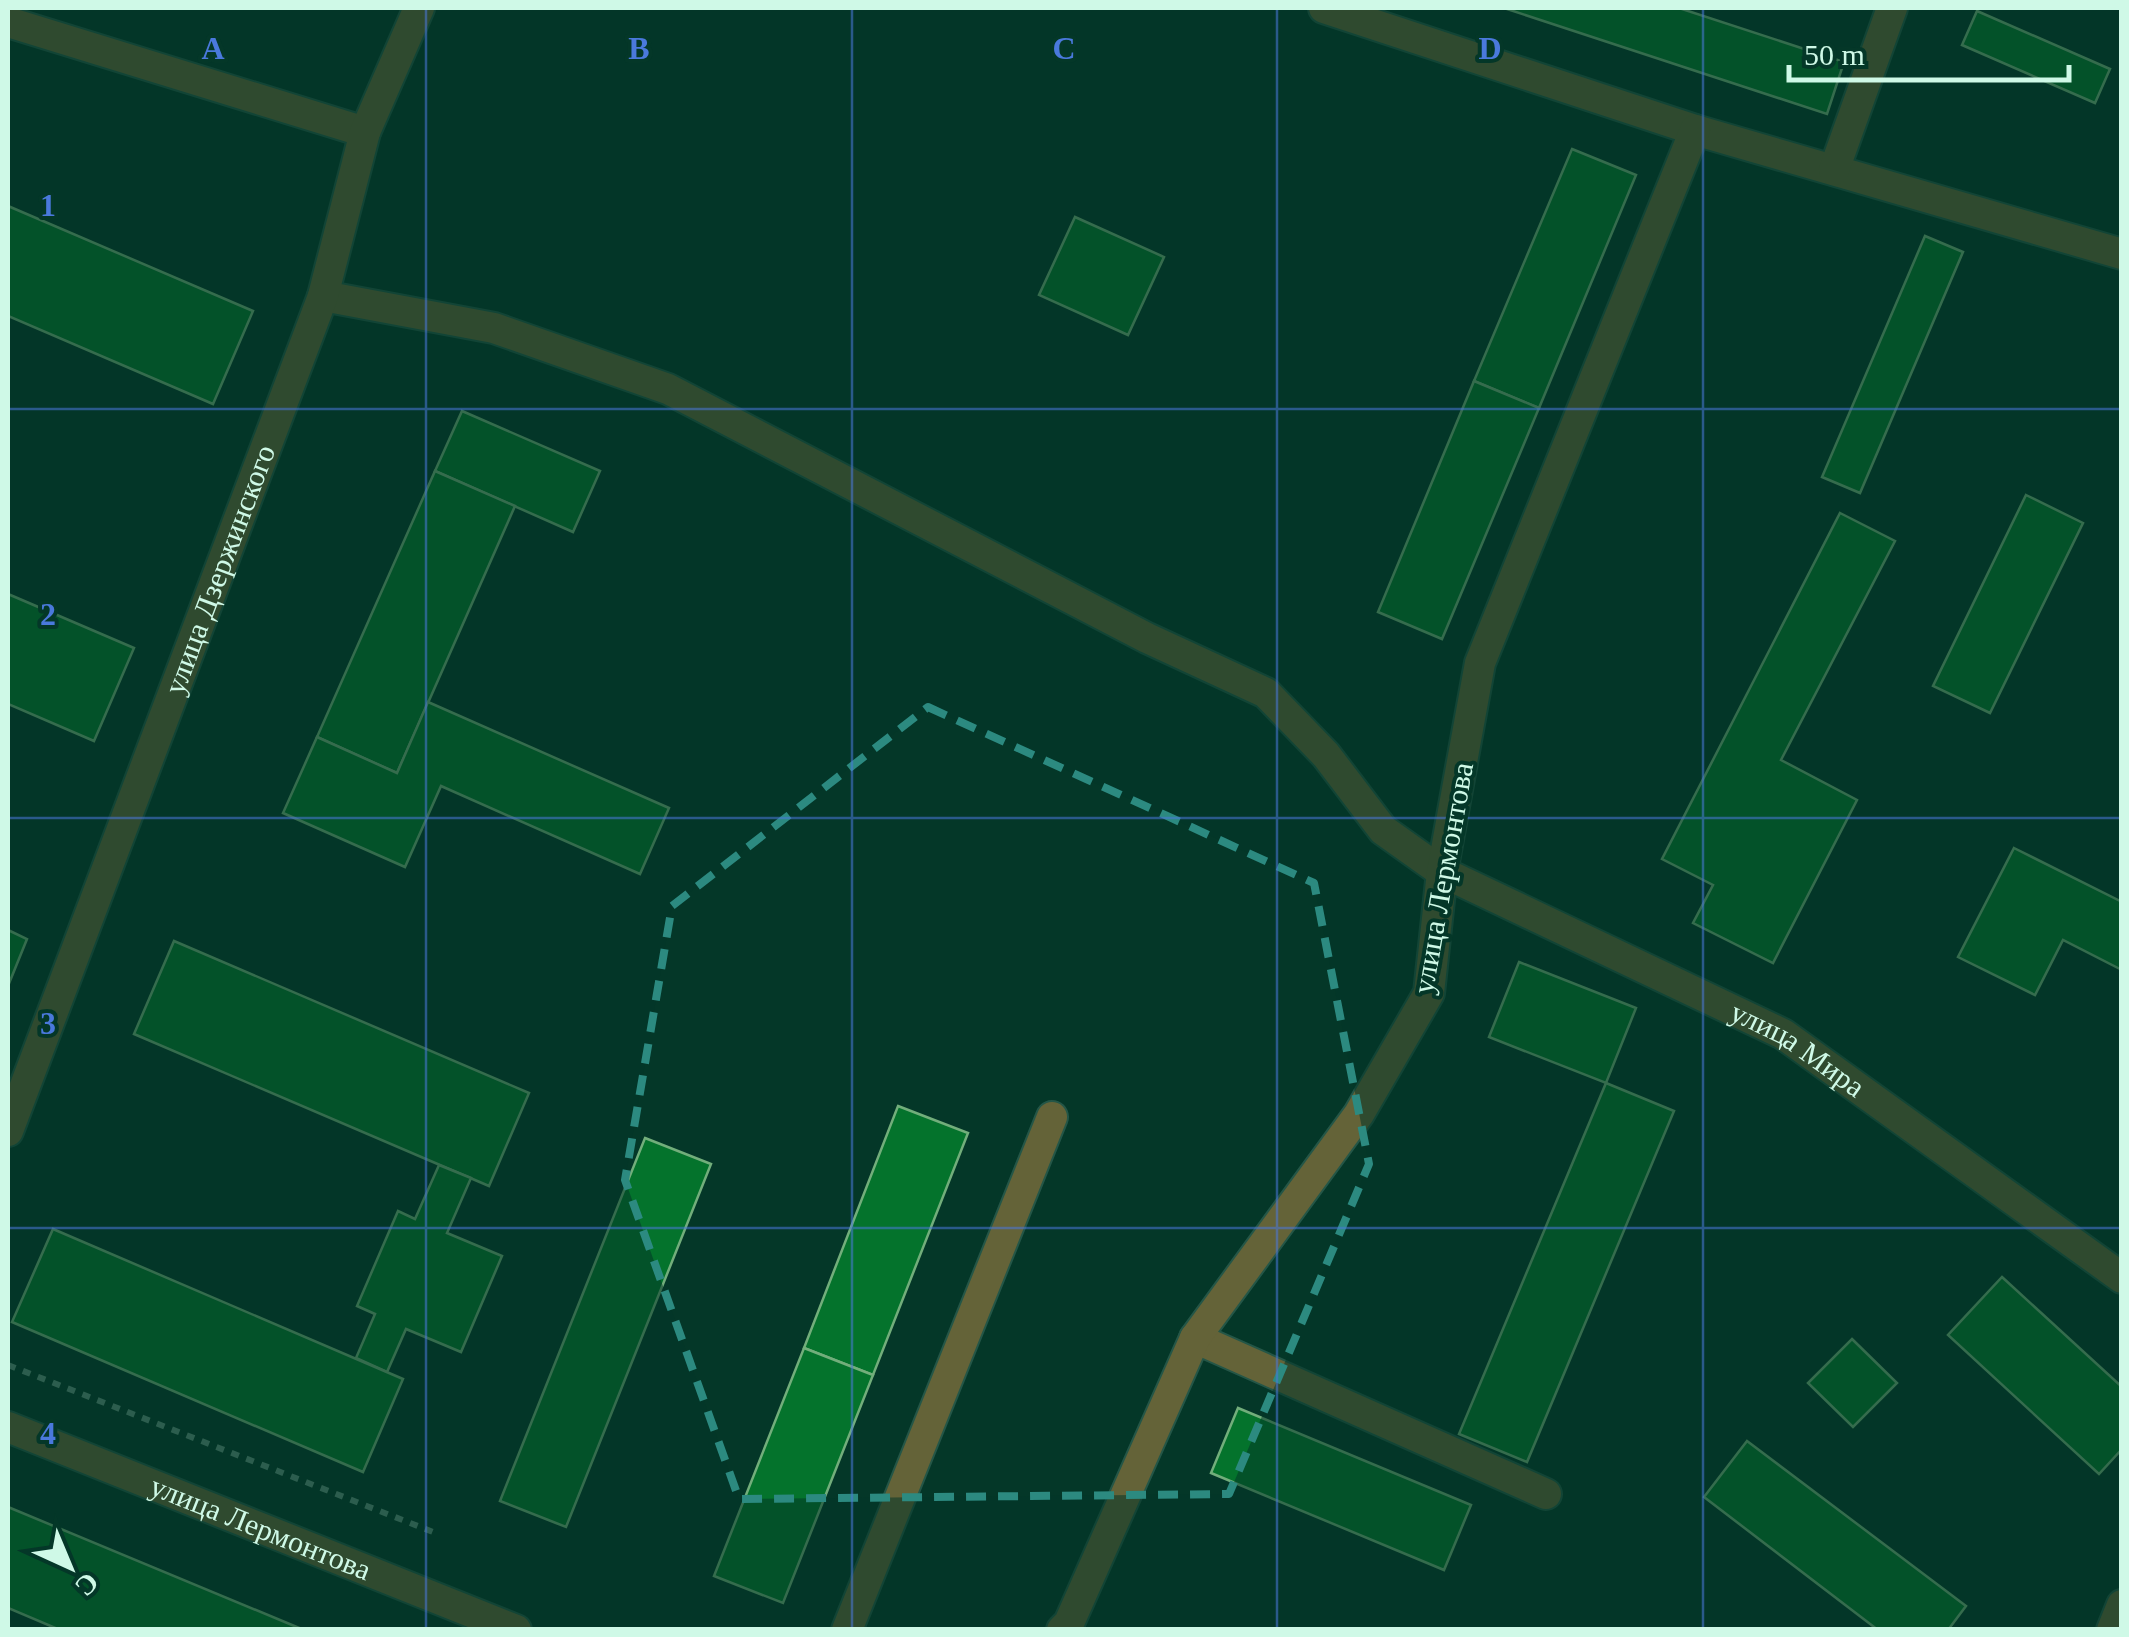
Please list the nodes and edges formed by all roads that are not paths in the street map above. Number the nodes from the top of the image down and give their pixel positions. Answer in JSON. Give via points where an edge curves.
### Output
{"nodes":[{"id":1,"x":419,"y":8,"type":"edge"},
{"id":2,"x":1324,"y":8,"type":"edge"},
{"id":3,"x":1892,"y":8,"type":"edge"},
{"id":4,"x":8,"y":22,"type":"edge"},
{"id":5,"x":1695,"y":130,"type":"junction"},
{"id":6,"x":365,"y":132,"type":"junction"},
{"id":7,"x":1834,"y":170,"type":"junction"},
{"id":8,"x":2122,"y":254,"type":"edge"},
{"id":9,"x":323,"y":296,"type":"junction"},
{"id":10,"x":1442,"y":872,"type":"junction"},
{"id":11,"x":1052,"y":1117,"type":"dead end"},
{"id":12,"x":8,"y":1130,"type":"edge"},
{"id":13,"x":2122,"y":1278,"type":"edge"},
{"id":14,"x":1195,"y":1338,"type":"junction"},
{"id":15,"x":8,"y":1427,"type":"edge"},
{"id":16,"x":1546,"y":1494,"type":"dead end"},
{"id":17,"x":2122,"y":1606,"type":"edge"},
{"id":18,"x":516,"y":1630,"type":"edge"},
{"id":19,"x":847,"y":1630,"type":"edge"},
{"id":20,"x":1062,"y":1630,"type":"edge"},
{"id":21,"x":2112,"y":1630,"type":"edge"}],
"edges":[{"from":1,"to":6,"type":"street","name":"улица Дзержинского"},
{"from":2,"to":5,"type":"street"},
{"from":3,"to":7,"type":"street"},
{"from":4,"to":6,"type":"street"},
{"from":5,"to":7,"type":"street"},
{"from":5,"to":10,"type":"street","name":"улица Лермонтова","via":[[1480,664]]},
{"from":6,"to":9,"type":"street","name":"улица Дзержинского"},
{"from":7,"to":8,"type":"street"},
{"from":9,"to":10,"type":"street","name":"улица Мира","via":[[494,328],[668,389],[1266,693],[1326,755],[1383,830]]},
{"from":9,"to":12,"type":"street","name":"улица Дзержинского"},
{"from":10,"to":13,"type":"street","name":"улица Мира","via":[[1783,1034]]},
{"from":10,"to":14,"type":"street","name":"улица Лермонтова","via":[[1429,993],[1359,1114]]},
{"from":11,"to":19,"type":"street"},
{"from":14,"to":16,"type":"street"},
{"from":14,"to":20,"type":"street","name":"улица Лермонтова"},
{"from":15,"to":18,"type":"street","name":"улица Лермонтова"},
{"from":17,"to":21,"type":"street"}]}
